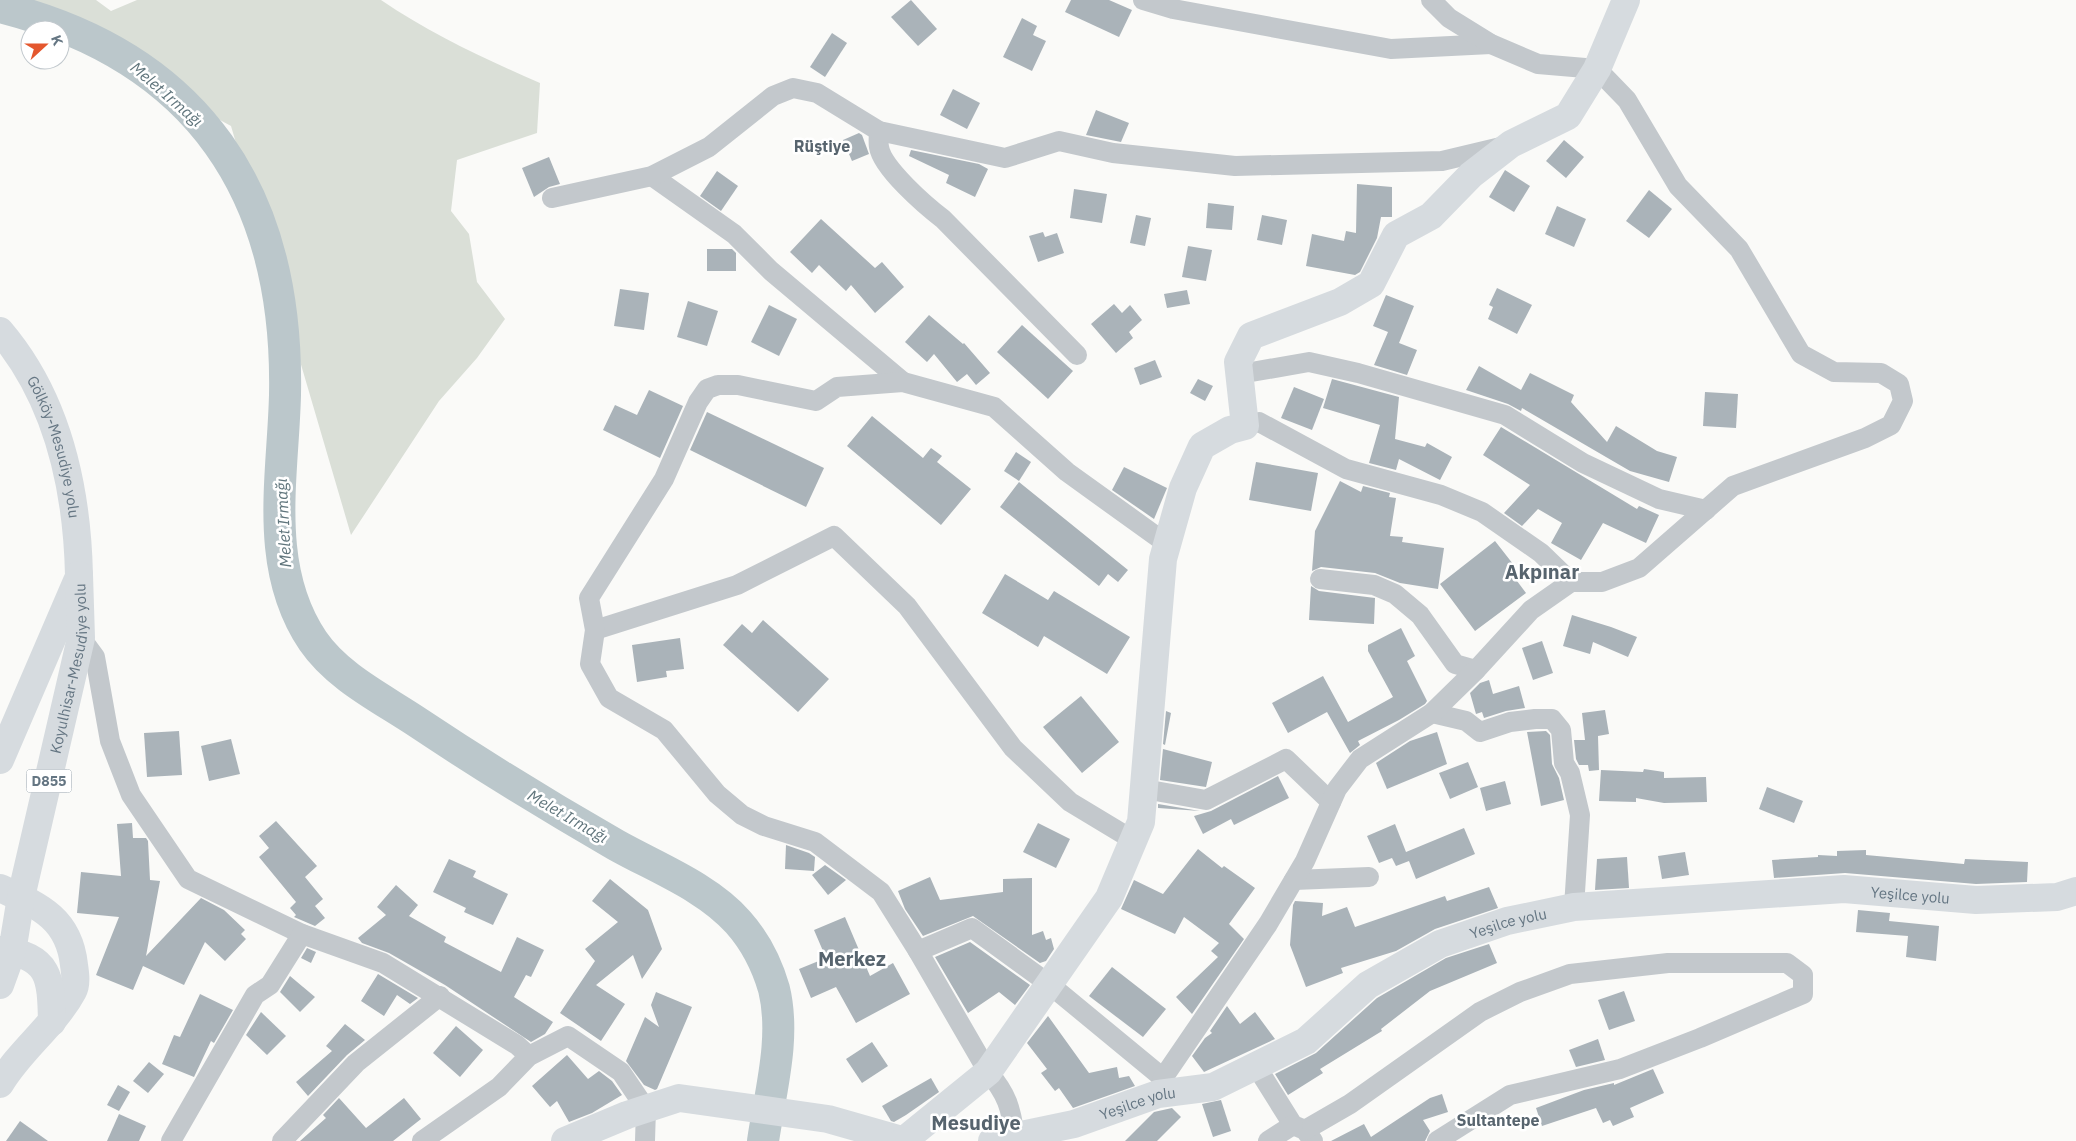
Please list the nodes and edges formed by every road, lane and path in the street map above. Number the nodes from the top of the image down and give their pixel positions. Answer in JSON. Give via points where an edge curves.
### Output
{"nodes":[{"id":1,"x":1143,"y":0,"type":"edge"},
{"id":2,"x":1431,"y":0,"type":"edge"},
{"id":3,"x":1626,"y":0,"type":"edge"},
{"id":4,"x":1490,"y":44,"type":"junction"},
{"id":5,"x":1597,"y":69,"type":"junction"},
{"id":6,"x":879,"y":131,"type":"junction"},
{"id":7,"x":1511,"y":144,"type":"junction"},
{"id":8,"x":652,"y":176,"type":"junction"},
{"id":9,"x":552,"y":198,"type":"dead end"},
{"id":10,"x":0,"y":331,"type":"edge"},
{"id":11,"x":1076,"y":355,"type":"dead end"},
{"id":12,"x":1240,"y":374,"type":"junction"},
{"id":13,"x":902,"y":382,"type":"junction"},
{"id":14,"x":1245,"y":426,"type":"junction"},
{"id":15,"x":1706,"y":510,"type":"junction"},
{"id":16,"x":1167,"y":544,"type":"junction"},
{"id":17,"x":79,"y":575,"type":"junction"},
{"id":18,"x":1320,"y":579,"type":"dead end"},
{"id":19,"x":1571,"y":582,"type":"junction"},
{"id":20,"x":595,"y":630,"type":"junction"},
{"id":21,"x":81,"y":638,"type":"junction"},
{"id":22,"x":1476,"y":670,"type":"junction"},
{"id":23,"x":1432,"y":713,"type":"junction"},
{"id":24,"x":0,"y":760,"type":"edge"},
{"id":25,"x":1144,"y":788,"type":"junction"},
{"id":26,"x":1331,"y":802,"type":"junction"},
{"id":27,"x":1133,"y":840,"type":"junction"},
{"id":28,"x":1370,"y":877,"type":"dead end"},
{"id":29,"x":1294,"y":880,"type":"junction"},
{"id":30,"x":2076,"y":891,"type":"edge"},
{"id":31,"x":10,"y":893,"type":"edge"},
{"id":32,"x":1574,"y":907,"type":"junction"},
{"id":33,"x":302,"y":934,"type":"junction"},
{"id":34,"x":6,"y":951,"type":"edge"},
{"id":35,"x":918,"y":951,"type":"junction"},
{"id":36,"x":1049,"y":984,"type":"junction"},
{"id":37,"x":0,"y":985,"type":"edge"},
{"id":38,"x":440,"y":996,"type":"junction"},
{"id":39,"x":52,"y":1022,"type":"junction"},
{"id":40,"x":529,"y":1056,"type":"junction"},
{"id":41,"x":1256,"y":1066,"type":"junction"},
{"id":42,"x":988,"y":1072,"type":"junction"},
{"id":43,"x":0,"y":1084,"type":"edge"},
{"id":44,"x":1160,"y":1086,"type":"junction"},
{"id":45,"x":646,"y":1109,"type":"junction"},
{"id":46,"x":1077,"y":1132,"type":"edge"},
{"id":47,"x":1304,"y":1132,"type":"edge"},
{"id":48,"x":1004,"y":1139,"type":"edge"},
{"id":49,"x":171,"y":1141,"type":"edge"},
{"id":50,"x":282,"y":1141,"type":"edge"},
{"id":51,"x":422,"y":1141,"type":"edge"},
{"id":52,"x":565,"y":1141,"type":"edge"},
{"id":53,"x":645,"y":1141,"type":"edge"},
{"id":54,"x":904,"y":1141,"type":"edge"},
{"id":55,"x":1268,"y":1141,"type":"edge"},
{"id":56,"x":1437,"y":1141,"type":"edge"}],
"edges":[{"from":1,"to":4,"type":"street","via":[[1182,11],[1391,49]]},
{"from":2,"to":4,"type":"street","via":[[1449,18]]},
{"from":3,"to":5,"type":"main road"},
{"from":4,"to":5,"type":"street","via":[[1538,64]]},
{"from":5,"to":7,"type":"main road","via":[[1568,116]]},
{"from":5,"to":15,"type":"street","via":[[1627,100],[1678,186],[1739,249],[1801,354],[1834,372],[1881,373],[1899,384],[1901,392],[1903,401],[1891,425],[1865,438],[1733,486]]},
{"from":6,"to":7,"type":"street","via":[[1005,158],[1059,141],[1114,153],[1235,166],[1442,161]]},
{"from":6,"to":8,"type":"street","via":[[817,92],[793,88],[773,96],[710,147]]},
{"from":6,"to":11,"type":"street","via":[[879,148],[888,165],[918,200],[943,219]]},
{"from":7,"to":12,"type":"main road","via":[[1471,175],[1431,216],[1396,235],[1371,284],[1340,302],[1251,336],[1238,362]]},
{"from":8,"to":9,"type":"street"},
{"from":8,"to":13,"type":"street","via":[[734,234],[771,271]]},
{"from":10,"to":17,"type":"main road","name":"Gölköy-Mesudiye yolu","number":"D855","via":[[17,351],[48,406],[63,448],[78,540]]},
{"from":12,"to":14,"type":"main road"},
{"from":12,"to":15,"type":"street","via":[[1309,362],[1505,415],[1583,463],[1659,499]]},
{"from":13,"to":16,"type":"street","via":[[994,407],[1067,472]]},
{"from":13,"to":20,"type":"street","via":[[837,387],[816,401],[738,385],[718,385],[708,389],[698,402],[664,479],[589,598]]},
{"from":14,"to":16,"type":"main road","via":[[1230,430],[1202,446],[1183,488]]},
{"from":14,"to":19,"type":"street","via":[[1259,422],[1346,469],[1441,494],[1482,512],[1540,553]]},
{"from":15,"to":19,"type":"street","via":[[1640,568],[1602,582]]},
{"from":16,"to":25,"type":"main road","via":[[1163,559]]},
{"from":17,"to":21,"type":"main road","name":"Koyulhisar-Mesudiye yolu","number":"D855"},
{"from":17,"to":24,"type":"main road","name":"Koyulhisar-Mesudiye yolu","number":"D855"},
{"from":18,"to":22,"type":"street","via":[[1374,585],[1395,594],[1420,615],[1455,664]]},
{"from":19,"to":22,"type":"street","via":[[1531,610]]},
{"from":20,"to":27,"type":"street","via":[[737,584],[834,536],[907,606],[1013,748],[1070,802]]},
{"from":20,"to":35,"type":"street","via":[[590,664],[609,698],[664,730],[717,794],[742,815],[764,826],[815,842],[881,892]]},
{"from":21,"to":31,"type":"main road","name":"Koyulhisar-Mesudiye yolu","number":"D855"},
{"from":21,"to":33,"type":"street","via":[[95,657],[110,741],[131,795],[188,879]]},
{"from":22,"to":23,"type":"street"},
{"from":23,"to":26,"type":"street","via":[[1360,759]]},
{"from":23,"to":32,"type":"street","via":[[1466,721],[1480,732],[1510,722],[1535,719],[1552,719],[1558,724],[1564,763],[1570,772],[1580,815]]},
{"from":25,"to":26,"type":"street","via":[[1206,800],[1286,759]]},
{"from":25,"to":27,"type":"main road","via":[[1141,822]]},
{"from":26,"to":29,"type":"street"},
{"from":27,"to":36,"type":"main road","via":[[1109,898]]},
{"from":28,"to":29,"type":"street"},
{"from":29,"to":44,"type":"street"},
{"from":30,"to":32,"type":"main road","name":"Yeşilce yolu","via":[[2057,897],[1976,900],[1844,889]]},
{"from":31,"to":34,"type":"main road","name":"Koyulhisar-Mesudiye yolu","number":"D855"},
{"from":31,"to":39,"type":"main road","via":[[46,911],[65,932],[73,950],[75,989]]},
{"from":32,"to":41,"type":"main road","name":"Yeşilce yolu","via":[[1507,921],[1440,944],[1368,984],[1306,1041]]},
{"from":33,"to":38,"type":"street","via":[[383,963]]},
{"from":33,"to":49,"type":"street","via":[[270,986],[255,995]]},
{"from":34,"to":37,"type":"main road","name":"Koyulhisar-Mesudiye yolu","number":"D855"},
{"from":34,"to":39,"type":"main road","via":[[28,957],[42,966],[51,984]]},
{"from":35,"to":36,"type":"street","via":[[972,928]]},
{"from":35,"to":42,"type":"street"},
{"from":36,"to":42,"type":"main road"},
{"from":36,"to":44,"type":"street"},
{"from":38,"to":40,"type":"street"},
{"from":38,"to":50,"type":"street","via":[[356,1064]]},
{"from":39,"to":43,"type":"main road"},
{"from":40,"to":45,"type":"street","via":[[568,1036],[621,1072]]},
{"from":40,"to":51,"type":"street","via":[[499,1087]]},
{"from":41,"to":44,"type":"main road","name":"Yeşilce yolu","via":[[1213,1087]]},
{"from":41,"to":47,"type":"street","via":[[1280,1105]]},
{"from":42,"to":48,"type":"street","via":[[1001,1088],[1011,1110]]},
{"from":42,"to":54,"type":"main road"},
{"from":44,"to":46,"type":"main road","name":"Yeşilce yolu"},
{"from":45,"to":52,"type":"main road"},
{"from":45,"to":53,"type":"street"},
{"from":45,"to":54,"type":"main road","via":[[679,1098],[828,1118]]},
{"from":46,"to":48,"type":"main road","name":"Yeşilce yolu"},
{"from":47,"to":55,"type":"street"},
{"from":47,"to":56,"type":"street","via":[[1350,1104],[1480,1012],[1520,992],[1570,974],[1668,963],[1787,963],[1803,975],[1803,994],[1620,1069],[1510,1095]]}]}
